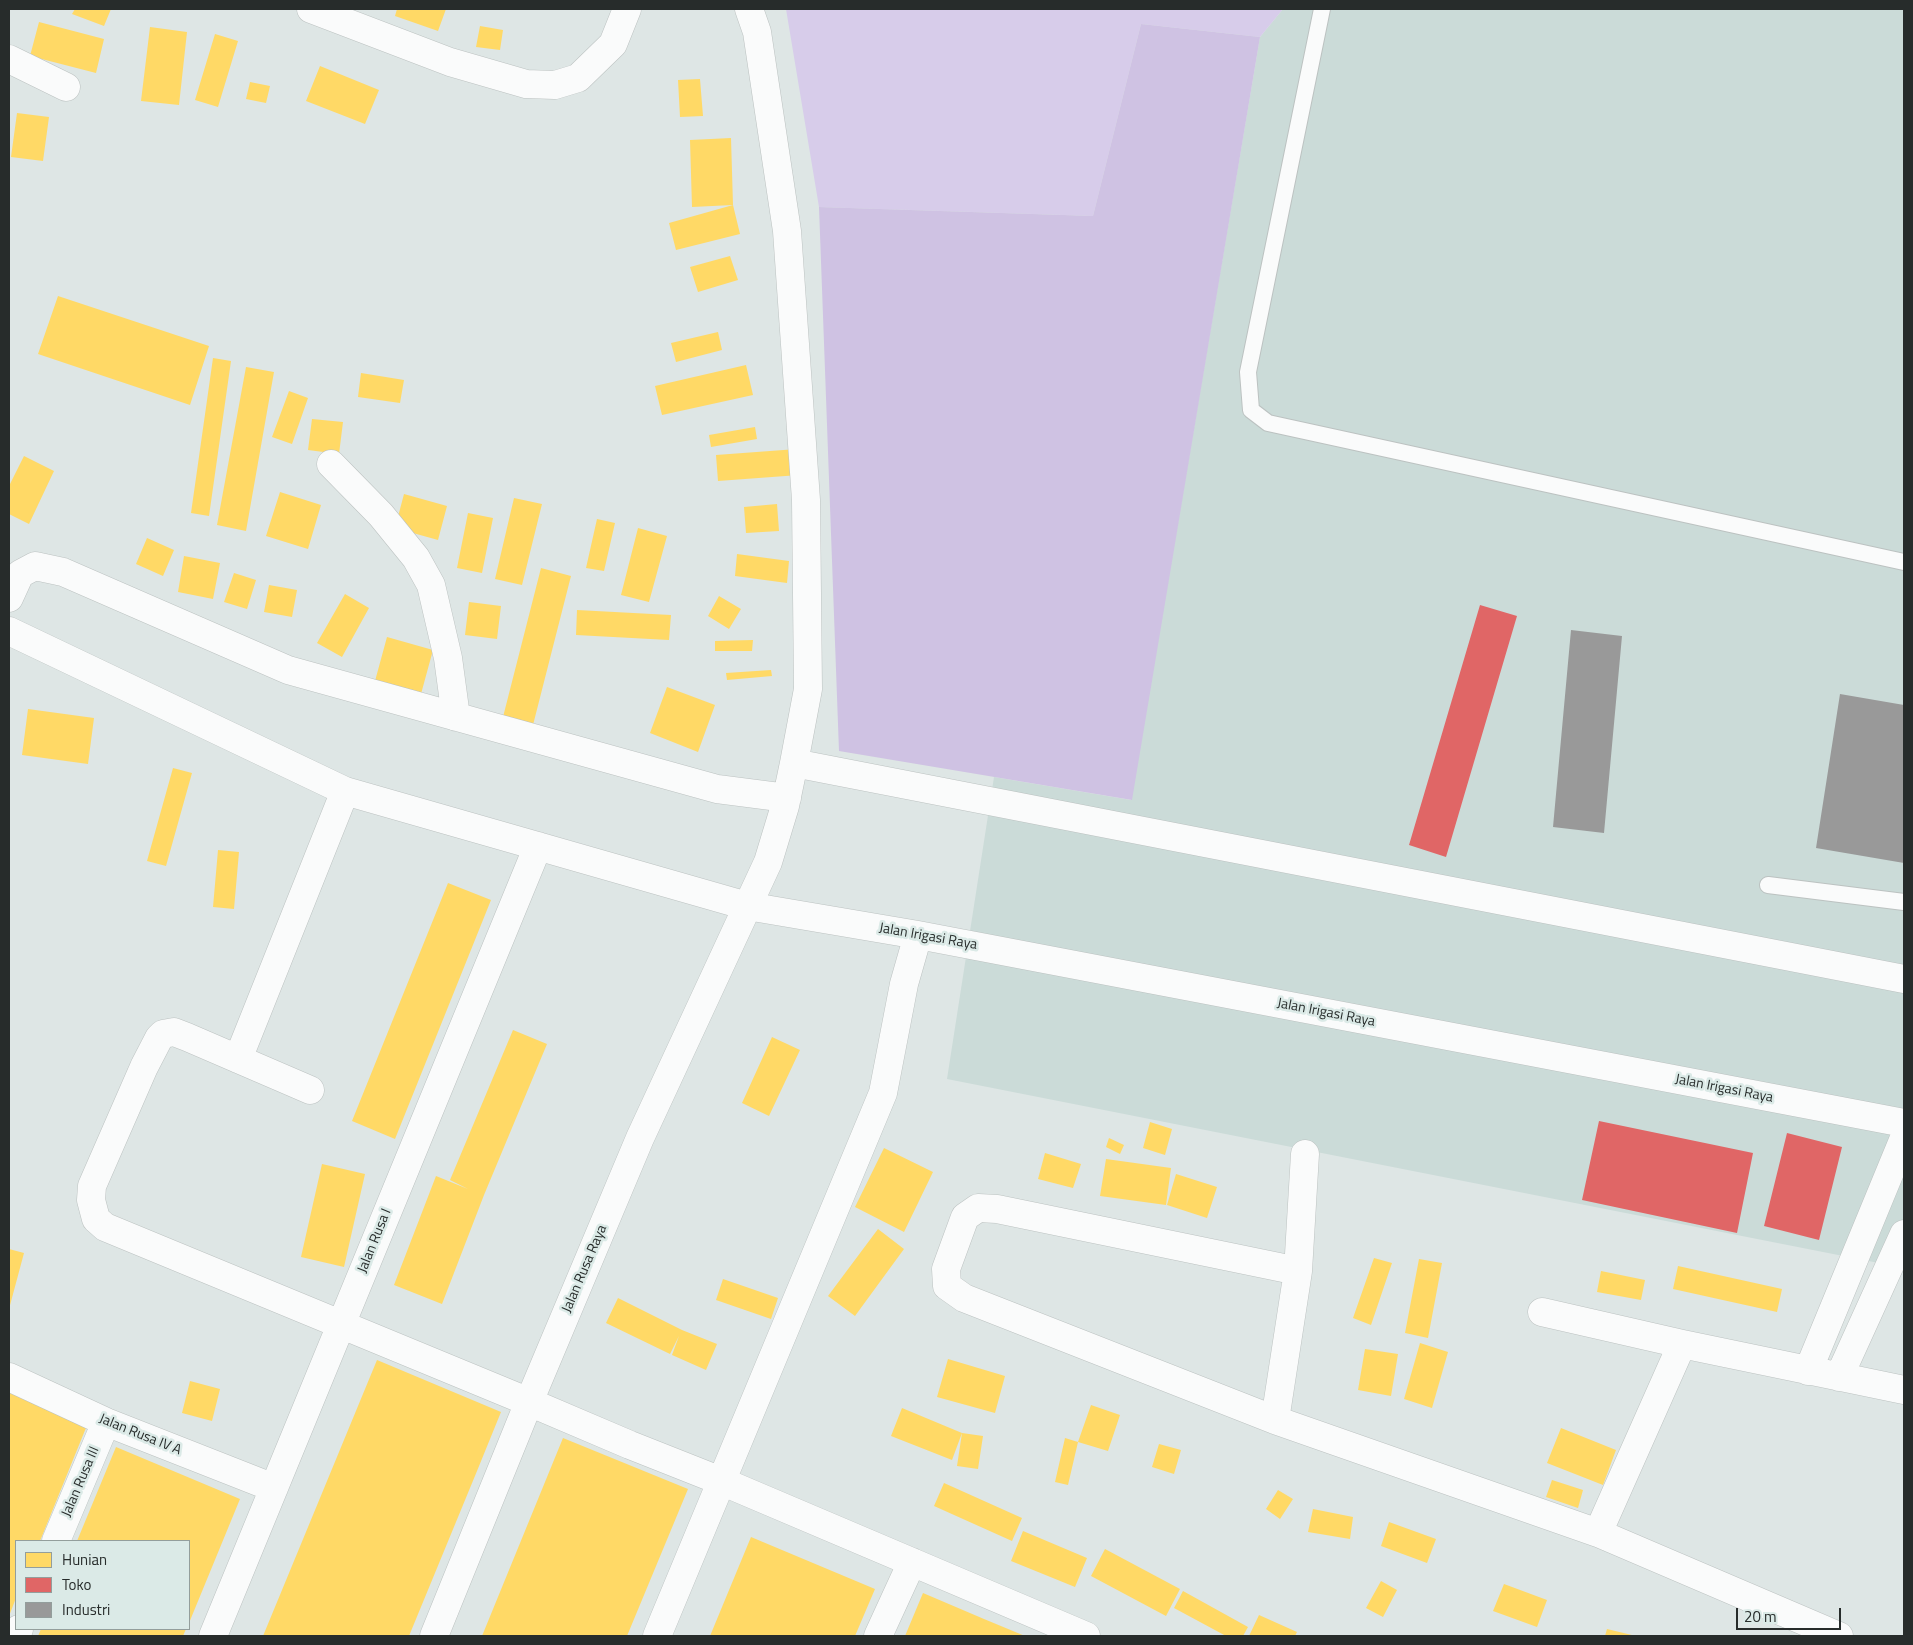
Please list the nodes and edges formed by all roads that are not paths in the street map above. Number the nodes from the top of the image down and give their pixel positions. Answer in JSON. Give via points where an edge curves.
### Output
{"nodes":[{"id":1,"x":311,"y":9,"type":"edge"},
{"id":2,"x":627,"y":9,"type":"edge"},
{"id":3,"x":749,"y":9,"type":"edge"},
{"id":4,"x":1322,"y":9,"type":"edge"},
{"id":5,"x":9,"y":59,"type":"edge"},
{"id":6,"x":66,"y":87,"type":"dead end"},
{"id":7,"x":331,"y":464,"type":"dead end"},
{"id":8,"x":1904,"y":562,"type":"edge"},
{"id":9,"x":9,"y":598,"type":"edge"},
{"id":10,"x":9,"y":631,"type":"edge"},
{"id":11,"x":456,"y":717,"type":"junction"},
{"id":12,"x":794,"y":763,"type":"junction"},
{"id":13,"x":345,"y":791,"type":"junction"},
{"id":14,"x":786,"y":802,"type":"junction"},
{"id":15,"x":538,"y":846,"type":"junction"},
{"id":16,"x":1768,"y":885,"type":"dead end"},
{"id":17,"x":1904,"y":902,"type":"edge"},
{"id":18,"x":747,"y":906,"type":"junction"},
{"id":19,"x":918,"y":935,"type":"junction"},
{"id":20,"x":1904,"y":979,"type":"edge"},
{"id":21,"x":238,"y":1059,"type":"junction"},
{"id":22,"x":310,"y":1090,"type":"dead end"},
{"id":23,"x":1904,"y":1123,"type":"edge"},
{"id":24,"x":1904,"y":1138,"type":"edge"},
{"id":25,"x":1305,"y":1154,"type":"dead end"},
{"id":26,"x":1904,"y":1234,"type":"edge"},
{"id":27,"x":1298,"y":1271,"type":"junction"},
{"id":28,"x":1542,"y":1312,"type":"dead end"},
{"id":29,"x":341,"y":1324,"type":"junction"},
{"id":30,"x":1682,"y":1344,"type":"junction"},
{"id":31,"x":1808,"y":1371,"type":"junction"},
{"id":32,"x":1839,"y":1377,"type":"junction"},
{"id":33,"x":9,"y":1378,"type":"edge"},
{"id":34,"x":1904,"y":1390,"type":"edge"},
{"id":35,"x":529,"y":1402,"type":"junction"},
{"id":36,"x":1274,"y":1420,"type":"junction"},
{"id":37,"x":106,"y":1422,"type":"junction"},
{"id":38,"x":721,"y":1481,"type":"junction"},
{"id":39,"x":274,"y":1488,"type":"junction"},
{"id":40,"x":1598,"y":1533,"type":"junction"},
{"id":41,"x":56,"y":1540,"type":"edge"},
{"id":42,"x":912,"y":1562,"type":"junction"},
{"id":43,"x":213,"y":1636,"type":"edge"},
{"id":44,"x":434,"y":1636,"type":"edge"},
{"id":45,"x":657,"y":1636,"type":"edge"},
{"id":46,"x":878,"y":1636,"type":"edge"},
{"id":47,"x":1086,"y":1636,"type":"edge"},
{"id":48,"x":1839,"y":1636,"type":"edge"}],
"edges":[{"from":1,"to":2,"type":"street","via":[[450,62],[526,84],[555,85],[578,78],[613,44]]},
{"from":3,"to":12,"type":"street","name":"Jalan Rusa Raya","via":[[757,32],[787,231],[806,500],[808,689]]},
{"from":4,"to":8,"type":"lane","via":[[1248,372],[1251,410],[1268,423]]},
{"from":5,"to":6,"type":"street"},
{"from":7,"to":11,"type":"street","via":[[381,515],[416,558],[431,585],[448,658]]},
{"from":9,"to":11,"type":"street","via":[[20,574],[35,566],[64,572],[288,670]]},
{"from":10,"to":13,"type":"street","name":"Jalan Irigasi Raya"},
{"from":11,"to":14,"type":"street","via":[[716,789]]},
{"from":12,"to":14,"type":"street","name":"Jalan Rusa Raya"},
{"from":12,"to":20,"type":"street"},
{"from":13,"to":15,"type":"street","name":"Jalan Irigasi Raya"},
{"from":13,"to":21,"type":"street"},
{"from":14,"to":18,"type":"street","name":"Jalan Rusa Raya","via":[[768,862]]},
{"from":15,"to":18,"type":"street","name":"Jalan Irigasi Raya"},
{"from":15,"to":29,"type":"street","name":"Jalan Rusa I"},
{"from":16,"to":17,"type":"lane"},
{"from":18,"to":19,"type":"street","name":"Jalan Irigasi Raya"},
{"from":18,"to":35,"type":"street","name":"Jalan Rusa Raya","via":[[640,1138]]},
{"from":19,"to":23,"type":"street","name":"Jalan Irigasi Raya"},
{"from":19,"to":38,"type":"street","via":[[904,984],[883,1093]]},
{"from":21,"to":22,"type":"street"},
{"from":21,"to":29,"type":"street","via":[[174,1032],[159,1038],[92,1186],[90,1200],[94,1214],[105,1227]]},
{"from":24,"to":31,"type":"street"},
{"from":25,"to":27,"type":"street"},
{"from":26,"to":32,"type":"street"},
{"from":27,"to":36,"type":"street"},
{"from":27,"to":36,"type":"street","via":[[997,1209],[978,1208],[965,1217],[946,1269],[947,1286],[964,1298]]},
{"from":28,"to":30,"type":"street"},
{"from":29,"to":35,"type":"street"},
{"from":29,"to":39,"type":"street","name":"Jalan Rusa I"},
{"from":30,"to":31,"type":"street"},
{"from":30,"to":40,"type":"street"},
{"from":31,"to":32,"type":"street"},
{"from":32,"to":34,"type":"street"},
{"from":33,"to":37,"type":"street","name":"Jalan Rusa IV A"},
{"from":35,"to":38,"type":"street"},
{"from":35,"to":44,"type":"street","name":"Jalan Rusa Raya"},
{"from":36,"to":40,"type":"street"},
{"from":37,"to":39,"type":"street","name":"Jalan Rusa IV A"},
{"from":37,"to":41,"type":"street","name":"Jalan Rusa III"},
{"from":38,"to":42,"type":"street"},
{"from":38,"to":45,"type":"street"},
{"from":39,"to":43,"type":"street","name":"Jalan Rusa I"},
{"from":40,"to":48,"type":"street"},
{"from":42,"to":46,"type":"street"},
{"from":42,"to":47,"type":"street"}]}
